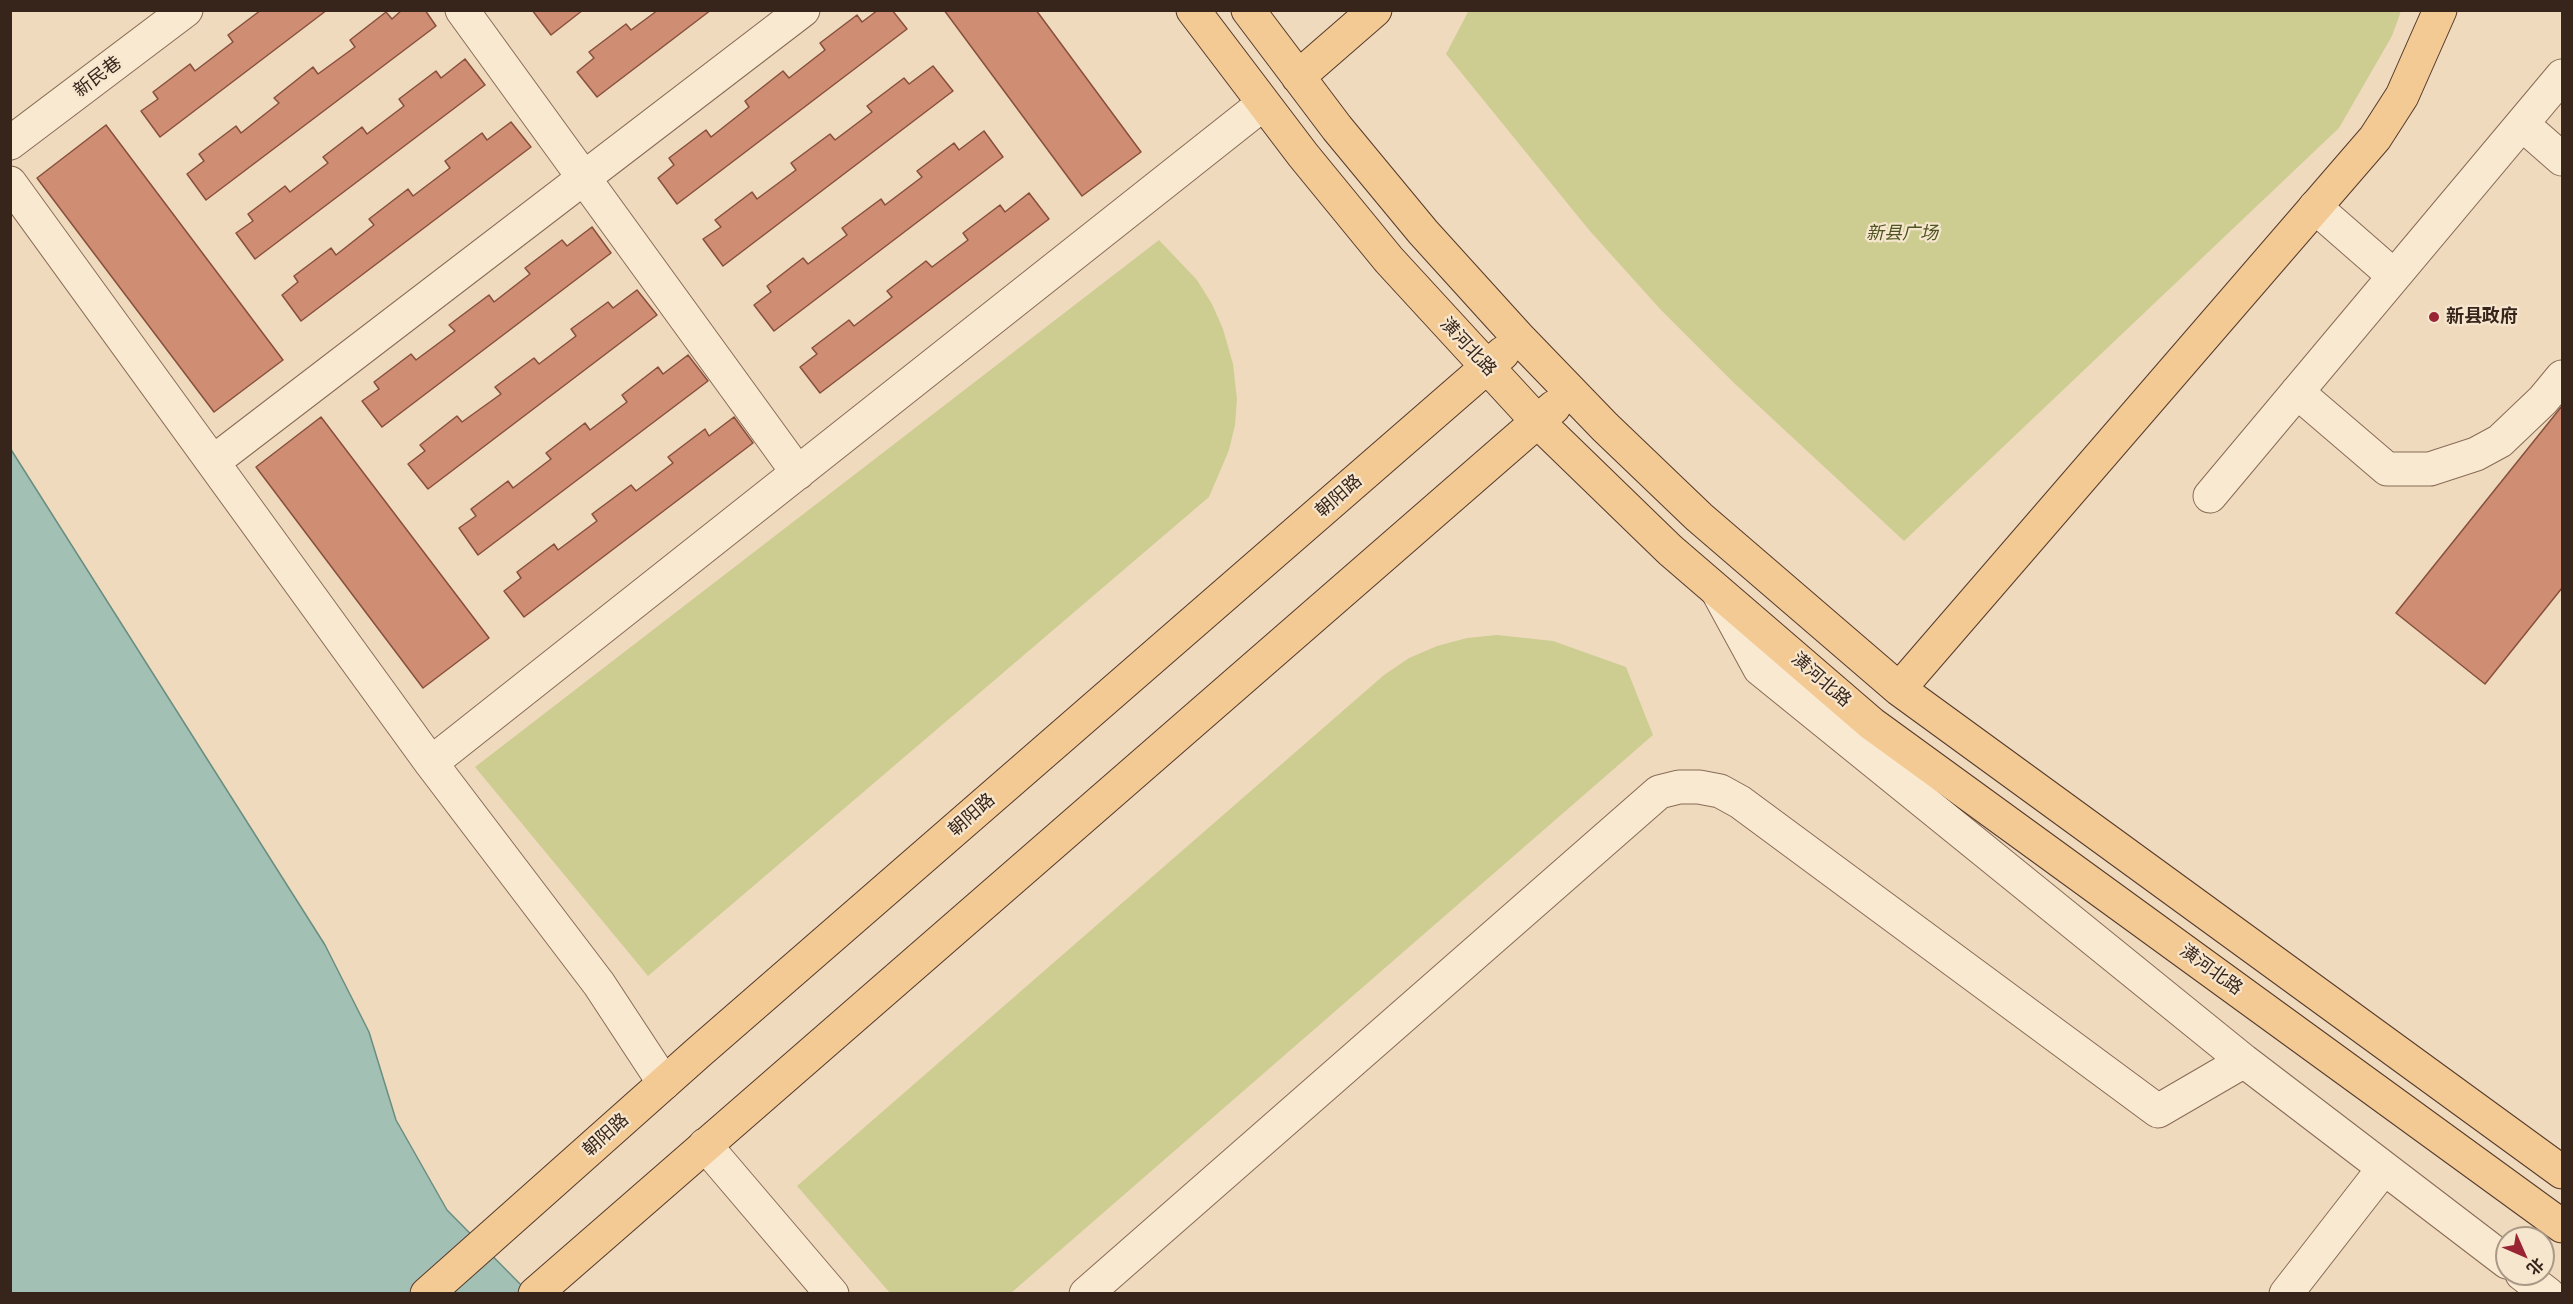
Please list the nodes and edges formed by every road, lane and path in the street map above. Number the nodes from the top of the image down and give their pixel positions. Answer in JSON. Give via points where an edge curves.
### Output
{"nodes":[{"id":1,"x":186,"y":10,"type":"edge"},
{"id":2,"x":462,"y":10,"type":"edge"},
{"id":3,"x":803,"y":10,"type":"edge"},
{"id":4,"x":1193,"y":10,"type":"edge"},
{"id":5,"x":1248,"y":10,"type":"edge"},
{"id":6,"x":1375,"y":10,"type":"edge"},
{"id":7,"x":2440,"y":10,"type":"edge"},
{"id":8,"x":2562,"y":76,"type":"edge"},
{"id":9,"x":1298,"y":77,"type":"junction"},
{"id":10,"x":1263,"y":104,"type":"junction"},
{"id":11,"x":2522,"y":124,"type":"junction"},
{"id":12,"x":10,"y":143,"type":"edge"},
{"id":13,"x":2562,"y":159,"type":"edge"},
{"id":14,"x":584,"y":178,"type":"junction"},
{"id":15,"x":10,"y":183,"type":"edge"},
{"id":16,"x":2315,"y":207,"type":"junction"},
{"id":17,"x":2394,"y":276,"type":"junction"},
{"id":18,"x":1520,"y":339,"type":"junction"},
{"id":19,"x":1486,"y":368,"type":"junction"},
{"id":20,"x":2562,"y":377,"type":"edge"},
{"id":21,"x":1571,"y":392,"type":"junction"},
{"id":22,"x":2297,"y":392,"type":"junction"},
{"id":23,"x":1538,"y":422,"type":"junction"},
{"id":24,"x":213,"y":462,"type":"junction"},
{"id":25,"x":798,"y":473,"type":"junction"},
{"id":26,"x":2210,"y":496,"type":"dead end"},
{"id":27,"x":1717,"y":591,"type":"junction"},
{"id":28,"x":1899,"y":689,"type":"junction"},
{"id":29,"x":431,"y":763,"type":"junction"},
{"id":30,"x":2244,"y":1061,"type":"junction"},
{"id":31,"x":664,"y":1083,"type":"junction"},
{"id":32,"x":705,"y":1145,"type":"junction"},
{"id":33,"x":2384,"y":1168,"type":"junction"},
{"id":34,"x":2562,"y":1172,"type":"edge"},
{"id":35,"x":2562,"y":1226,"type":"edge"},
{"id":36,"x":2495,"y":1253,"type":"edge"},
{"id":37,"x":427,"y":1293,"type":"edge"},
{"id":38,"x":535,"y":1293,"type":"edge"},
{"id":39,"x":832,"y":1293,"type":"edge"},
{"id":40,"x":1086,"y":1293,"type":"edge"},
{"id":41,"x":2286,"y":1293,"type":"edge"}],
"edges":[{"from":1,"to":12,"type":"street","name":"新民巷"},
{"from":2,"to":14,"type":"street"},
{"from":3,"to":14,"type":"street"},
{"from":4,"to":10,"type":"main road","name":"潢河北路"},
{"from":5,"to":9,"type":"main road"},
{"from":6,"to":9,"type":"main road"},
{"from":7,"to":16,"type":"main road","via":[[2424,51],[2375,138]]},
{"from":8,"to":11,"type":"street"},
{"from":9,"to":18,"type":"main road","via":[[1423,232]]},
{"from":10,"to":19,"type":"main road","name":"潢河北路","via":[[1389,260]]},
{"from":10,"to":25,"type":"street"},
{"from":11,"to":13,"type":"street"},
{"from":11,"to":17,"type":"street"},
{"from":14,"to":24,"type":"street"},
{"from":14,"to":25,"type":"street"},
{"from":15,"to":24,"type":"street"},
{"from":16,"to":17,"type":"street"},
{"from":16,"to":28,"type":"main road"},
{"from":17,"to":22,"type":"street"},
{"from":18,"to":19,"type":"main road","name":"朝阳路"},
{"from":18,"to":21,"type":"main road"},
{"from":19,"to":23,"type":"main road","name":"潢河北路"},
{"from":19,"to":31,"type":"main road","name":"朝阳路"},
{"from":20,"to":22,"type":"street","via":[[2499,441],[2476,454],[2430,469],[2387,469]]},
{"from":21,"to":23,"type":"main road"},
{"from":21,"to":28,"type":"main road","via":[[1699,517]]},
{"from":22,"to":26,"type":"street"},
{"from":23,"to":27,"type":"main road","name":"潢河北路"},
{"from":23,"to":32,"type":"main road"},
{"from":24,"to":29,"type":"street"},
{"from":25,"to":29,"type":"street"},
{"from":27,"to":30,"type":"street","via":[[1760,669]]},
{"from":27,"to":35,"type":"main road","name":"潢河北路","via":[[1872,724]]},
{"from":28,"to":34,"type":"main road"},
{"from":29,"to":31,"type":"street","via":[[600,984]]},
{"from":30,"to":33,"type":"street"},
{"from":30,"to":40,"type":"street","via":[[2158,1111],[1740,802],[1720,791],[1679,787],[1659,792]]},
{"from":31,"to":37,"type":"main road","name":"朝阳路"},
{"from":32,"to":38,"type":"main road"},
{"from":32,"to":39,"type":"street"},
{"from":33,"to":36,"type":"street"},
{"from":33,"to":41,"type":"street"}]}
